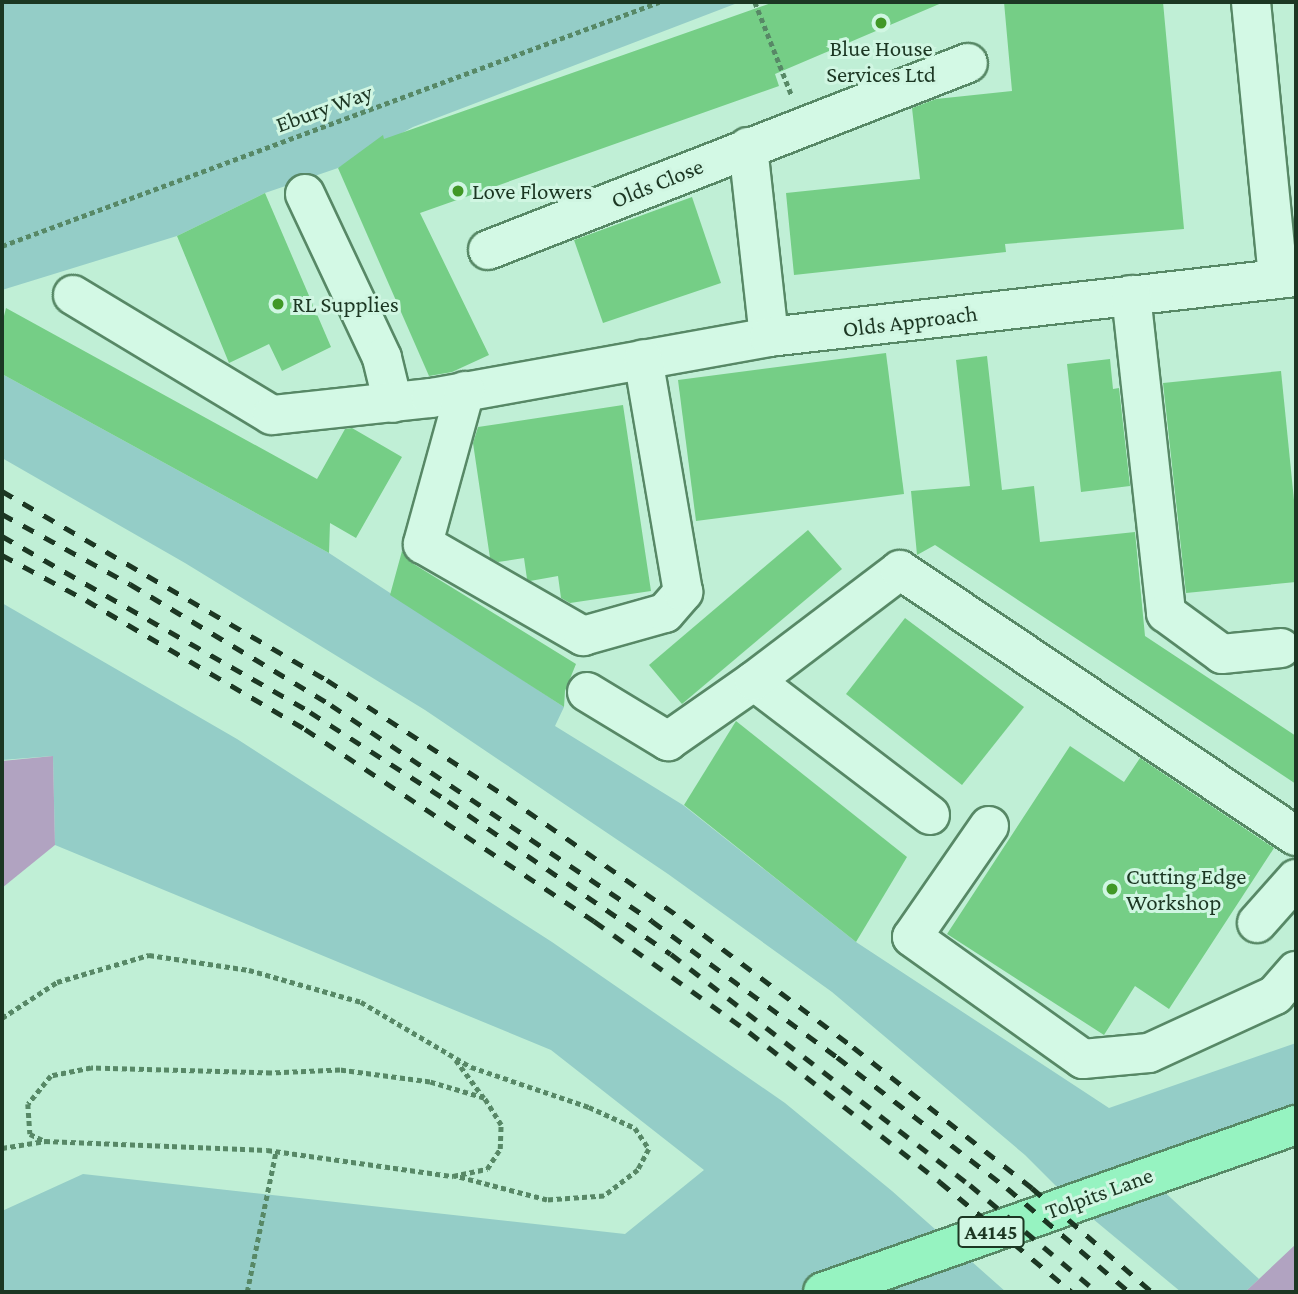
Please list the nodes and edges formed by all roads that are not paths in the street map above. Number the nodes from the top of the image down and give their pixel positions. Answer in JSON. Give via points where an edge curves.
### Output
{"nodes":[{"id":1,"x":1251,"y":2,"type":"edge"},
{"id":2,"x":968,"y":63,"type":"dead end"},
{"id":3,"x":748,"y":147,"type":"junction"},
{"id":4,"x":305,"y":194,"type":"dead end"},
{"id":5,"x":488,"y":250,"type":"dead end"},
{"id":6,"x":1287,"y":278,"type":"edge"},
{"id":7,"x":73,"y":295,"type":"dead end"},
{"id":8,"x":1131,"y":295,"type":"junction"},
{"id":9,"x":769,"y":337,"type":"junction"},
{"id":10,"x":643,"y":359,"type":"junction"},
{"id":11,"x":465,"y":391,"type":"junction"},
{"id":12,"x":393,"y":403,"type":"junction"},
{"id":13,"x":1282,"y":648,"type":"dead end"},
{"id":14,"x":754,"y":681,"type":"junction"},
{"id":15,"x":587,"y":692,"type":"dead end"},
{"id":16,"x":930,"y":815,"type":"dead end"},
{"id":17,"x":989,"y":826,"type":"dead end"},
{"id":18,"x":1296,"y":836,"type":"edge"},
{"id":19,"x":1296,"y":880,"type":"edge"},
{"id":20,"x":1257,"y":923,"type":"dead end"},
{"id":21,"x":1296,"y":971,"type":"edge"},
{"id":22,"x":1296,"y":1125,"type":"edge"},
{"id":23,"x":823,"y":1292,"type":"edge"}],
"edges":[{"from":1,"to":6,"type":"street"},
{"from":2,"to":3,"type":"street","name":"Olds Close"},
{"from":3,"to":5,"type":"street","name":"Olds Close"},
{"from":3,"to":9,"type":"street"},
{"from":4,"to":12,"type":"street","via":[[382,358]]},
{"from":6,"to":8,"type":"street","name":"Olds Approach"},
{"from":7,"to":12,"type":"street","name":"Olds Approach","via":[[272,415]]},
{"from":8,"to":9,"type":"street","name":"Olds Approach"},
{"from":8,"to":13,"type":"street","via":[[1166,613],[1222,654]]},
{"from":9,"to":10,"type":"street","name":"Olds Approach"},
{"from":10,"to":11,"type":"street","name":"Olds Approach"},
{"from":10,"to":11,"type":"street","via":[[684,592],[665,613],[583,636],[424,544]]},
{"from":11,"to":12,"type":"street","name":"Olds Approach"},
{"from":14,"to":15,"type":"street","via":[[668,741]]},
{"from":14,"to":16,"type":"street"},
{"from":14,"to":18,"type":"street","via":[[900,570]]},
{"from":17,"to":21,"type":"street","via":[[912,937],[1083,1059],[1149,1053],[1275,995]]},
{"from":19,"to":20,"type":"street"},
{"from":22,"to":23,"type":"main road","name":"Tolpits Lane","number":"A4145"}]}
